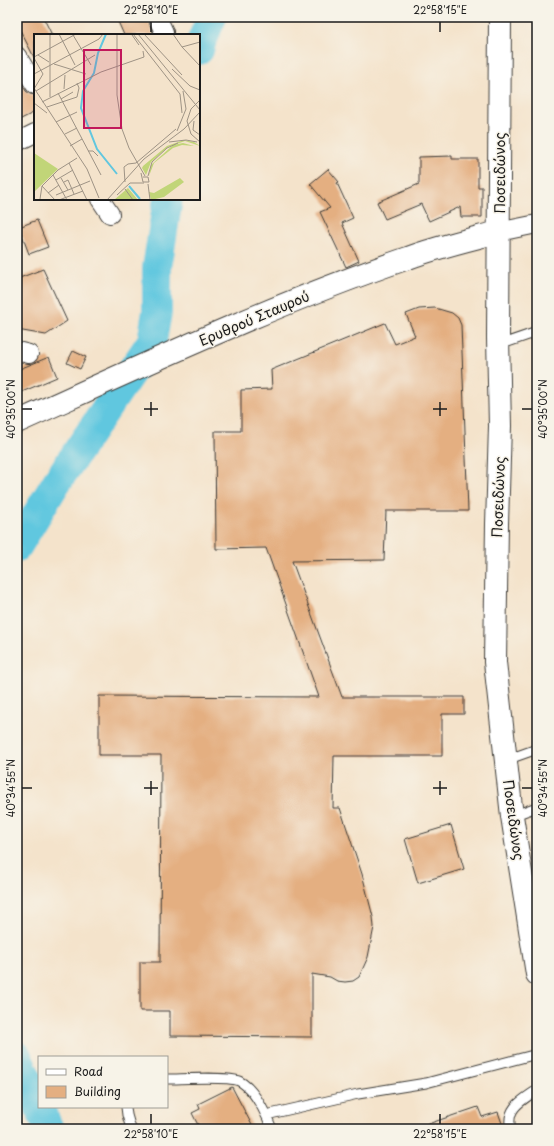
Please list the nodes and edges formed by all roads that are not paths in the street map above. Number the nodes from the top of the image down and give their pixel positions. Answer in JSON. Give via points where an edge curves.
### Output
{"nodes":[{"id":1,"x":500,"y":17,"type":"edge"},
{"id":2,"x":17,"y":56,"type":"edge"},
{"id":3,"x":34,"y":83,"type":"edge"},
{"id":4,"x":34,"y":134,"type":"edge"},
{"id":5,"x":17,"y":142,"type":"edge"},
{"id":6,"x":101,"y":200,"type":"edge"},
{"id":7,"x":110,"y":214,"type":"dead end"},
{"id":8,"x":537,"y":224,"type":"edge"},
{"id":9,"x":498,"y":232,"type":"junction"},
{"id":10,"x":537,"y":332,"type":"edge"},
{"id":11,"x":498,"y":345,"type":"junction"},
{"id":12,"x":17,"y":422,"type":"edge"},
{"id":13,"x":537,"y":749,"type":"edge"},
{"id":14,"x":506,"y":760,"type":"junction"},
{"id":15,"x":537,"y":807,"type":"edge"},
{"id":16,"x":512,"y":816,"type":"junction"},
{"id":17,"x":537,"y":974,"type":"edge"},
{"id":18,"x":537,"y":1054,"type":"edge"},
{"id":19,"x":168,"y":1079,"type":"edge"},
{"id":20,"x":537,"y":1090,"type":"edge"},
{"id":21,"x":126,"y":1108,"type":"edge"},
{"id":22,"x":266,"y":1115,"type":"junction"},
{"id":23,"x":131,"y":1129,"type":"edge"},
{"id":24,"x":272,"y":1129,"type":"edge"},
{"id":25,"x":511,"y":1129,"type":"edge"}],
"edges":[{"from":1,"to":9,"type":"street","name":"Ποσειδώνος"},
{"from":2,"to":3,"type":"street"},
{"from":4,"to":5,"type":"street"},
{"from":6,"to":7,"type":"street"},
{"from":8,"to":9,"type":"street"},
{"from":9,"to":11,"type":"street","name":"Ποσειδώνος"},
{"from":9,"to":12,"type":"street","name":"Ερυθρού Σταυρού","via":[[408,258],[322,289]]},
{"from":10,"to":11,"type":"lane"},
{"from":11,"to":14,"type":"street","name":"Ποσειδώνος","via":[[500,426],[495,662]]},
{"from":13,"to":14,"type":"lane"},
{"from":14,"to":16,"type":"street","name":"Ποσειδώνος"},
{"from":15,"to":16,"type":"lane"},
{"from":16,"to":17,"type":"street","name":"Ποσειδώνος"},
{"from":18,"to":22,"type":"lane","via":[[426,1083],[358,1094]]},
{"from":19,"to":22,"type":"lane","via":[[238,1080],[248,1087]]},
{"from":20,"to":25,"type":"lane","via":[[513,1109],[510,1117]]},
{"from":21,"to":23,"type":"lane"},
{"from":22,"to":24,"type":"lane"}]}
